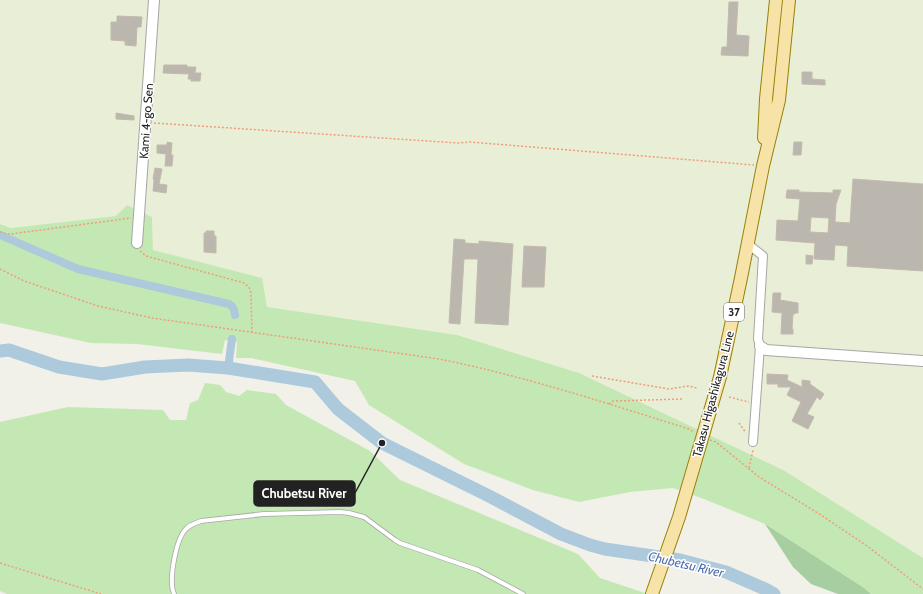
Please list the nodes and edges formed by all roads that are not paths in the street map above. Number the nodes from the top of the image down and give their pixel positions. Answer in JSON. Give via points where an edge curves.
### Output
{"nodes":[{"id":1,"x":154,"y":0,"type":"edge"},
{"id":2,"x":776,"y":0,"type":"edge"},
{"id":3,"x":789,"y":0,"type":"edge"},
{"id":4,"x":763,"y":166,"type":"junction"},
{"id":5,"x":137,"y":242,"type":"road end"},
{"id":6,"x":748,"y":244,"type":"junction"},
{"id":7,"x":760,"y":346,"type":"junction"},
{"id":8,"x":923,"y":361,"type":"edge"},
{"id":9,"x":753,"y":442,"type":"dead end"},
{"id":10,"x":174,"y":594,"type":"edge"},
{"id":11,"x":523,"y":594,"type":"edge"},
{"id":12,"x":652,"y":594,"type":"edge"}],
"edges":[{"from":1,"to":5,"type":"street","name":"Kami 4-go Sen"},
{"from":2,"to":4,"type":"main road","name":"Takasu Higashikagura Line","number":"37","via":[[766,99]]},
{"from":3,"to":4,"type":"main road","name":"Takasu Higashikagura Line","number":"37","via":[[779,100]]},
{"from":4,"to":6,"type":"main road","name":"Takasu Higashikagura Line","number":"37"},
{"from":6,"to":7,"type":"street","via":[[763,256],[758,340]]},
{"from":6,"to":12,"type":"main road","name":"Takasu Higashikagura Line","number":"37","via":[[720,377],[679,517]]},
{"from":7,"to":8,"type":"street","via":[[766,350]]},
{"from":7,"to":9,"type":"street"},
{"from":10,"to":11,"type":"lane","via":[[172,586],[178,542],[186,528],[192,524],[264,514],[340,512],[364,517],[400,543],[478,570]]}]}
